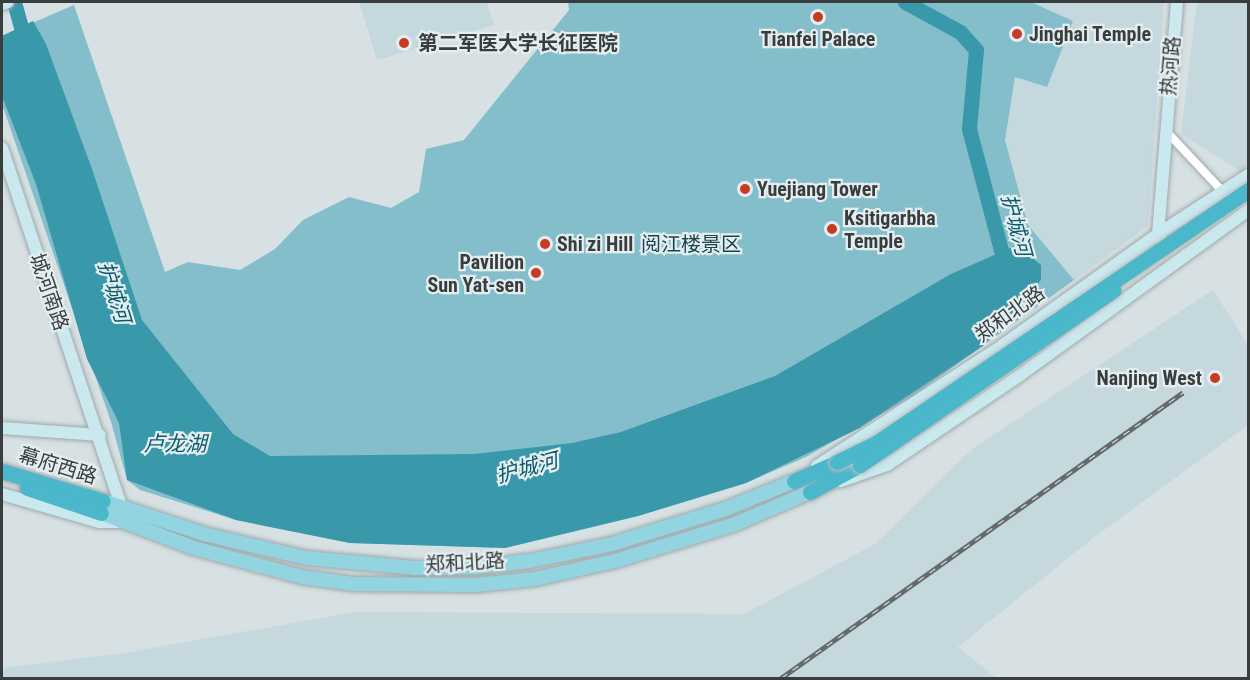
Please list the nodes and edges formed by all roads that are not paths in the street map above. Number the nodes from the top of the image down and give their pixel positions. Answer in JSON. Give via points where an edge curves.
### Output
{"nodes":[{"id":1,"x":8,"y":2,"type":"edge"},
{"id":2,"x":1177,"y":2,"type":"edge"},
{"id":3,"x":2,"y":4,"type":"edge"},
{"id":4,"x":1166,"y":131,"type":"junction"},
{"id":5,"x":2,"y":148,"type":"edge"},
{"id":6,"x":1248,"y":175,"type":"edge"},
{"id":7,"x":1248,"y":192,"type":"edge"},
{"id":8,"x":1221,"y":193,"type":"junction"},
{"id":9,"x":1248,"y":198,"type":"edge"},
{"id":10,"x":1248,"y":210,"type":"edge"},
{"id":11,"x":1158,"y":234,"type":"junction"},
{"id":12,"x":1175,"y":260,"type":"junction"},
{"id":13,"x":2,"y":428,"type":"edge"},
{"id":14,"x":100,"y":435,"type":"junction"},
{"id":15,"x":2,"y":471,"type":"edge"},
{"id":16,"x":2,"y":481,"type":"edge"},
{"id":17,"x":794,"y":482,"type":"junction"},
{"id":18,"x":810,"y":492,"type":"junction"},
{"id":19,"x":2,"y":494,"type":"edge"},
{"id":20,"x":121,"y":506,"type":"junction"},
{"id":21,"x":102,"y":507,"type":"junction"},
{"id":22,"x":117,"y":522,"type":"junction"}],
"edges":[{"from":1,"to":3,"type":"main road"},
{"from":2,"to":4,"type":"main road","name":"热河路"},
{"from":4,"to":8,"type":"street"},
{"from":4,"to":11,"type":"main road","name":"热河路"},
{"from":5,"to":14,"type":"main road","name":"城河南路"},
{"from":6,"to":8,"type":"main road","name":"郑和北路"},
{"from":7,"to":8,"type":"street"},
{"from":7,"to":17,"type":"highway","name":"郑和北路","bridge":true,"via":[[876,443]]},
{"from":8,"to":11,"type":"main road","name":"郑和北路"},
{"from":9,"to":18,"type":"highway","name":"郑和北路","bridge":true,"via":[[860,465]]},
{"from":10,"to":12,"type":"main road","name":"郑和北路"},
{"from":11,"to":12,"type":"main road"},
{"from":11,"to":17,"type":"main road","name":"郑和北路","via":[[1004,345]]},
{"from":12,"to":18,"type":"main road","name":"郑和北路","via":[[1019,376],[886,465]]},
{"from":13,"to":14,"type":"main road"},
{"from":14,"to":20,"type":"main road","name":"城河南路"},
{"from":15,"to":21,"type":"highway","name":"幕府西路"},
{"from":16,"to":21,"type":"highway","name":"幕府西路"},
{"from":17,"to":20,"type":"main road","name":"郑和北路","via":[[728,508],[612,544],[530,561],[476,567],[416,568],[306,558],[204,534]]},
{"from":18,"to":22,"type":"main road","name":"郑和北路","via":[[733,525],[615,561],[535,579],[476,585],[352,584],[302,577],[228,559]]},
{"from":19,"to":22,"type":"main road","via":[[99,522]]},
{"from":20,"to":21,"type":"main road","name":"郑和北路"},
{"from":21,"to":22,"type":"main road","name":"郑和北路"}]}
